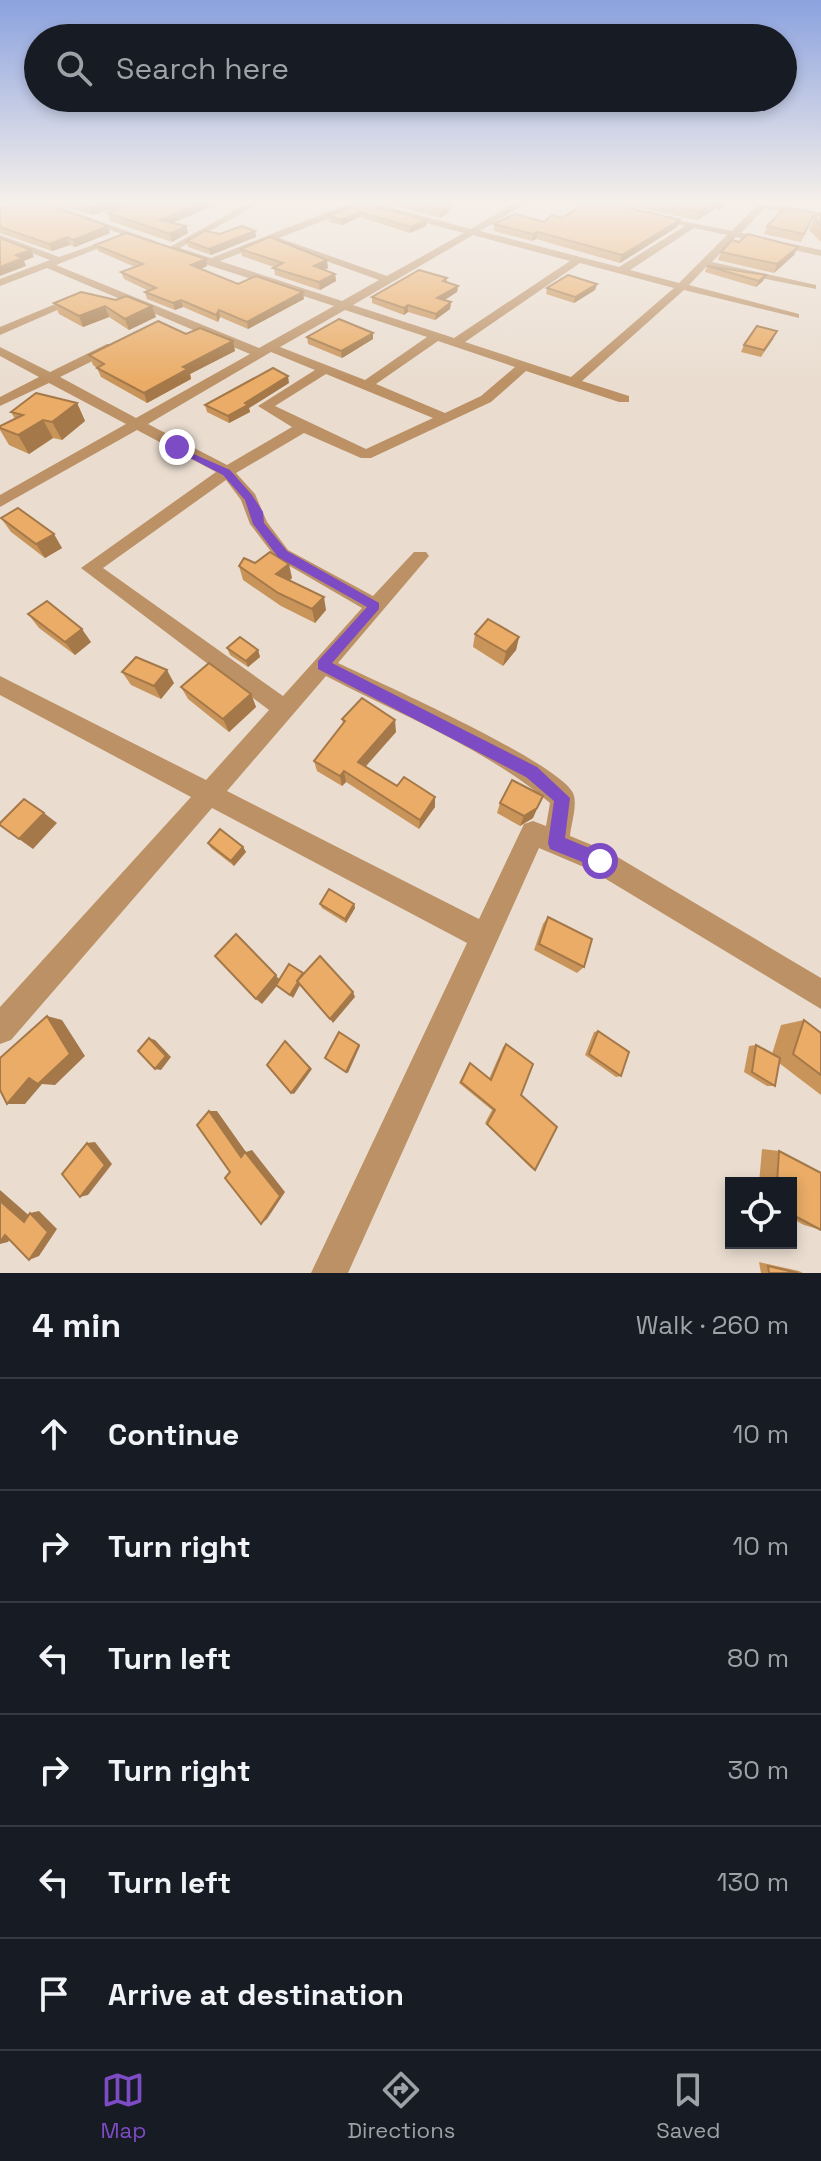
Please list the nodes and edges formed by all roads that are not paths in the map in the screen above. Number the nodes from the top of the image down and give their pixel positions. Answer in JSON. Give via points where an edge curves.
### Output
{"nodes":[{"id":1,"x":60,"y":261,"type":"edge"},
{"id":2,"x":337,"y":261,"type":"edge"},
{"id":3,"x":421,"y":261,"type":"edge"},
{"id":4,"x":576,"y":261,"type":"edge"},
{"id":5,"x":578,"y":261,"type":"edge"},
{"id":6,"x":636,"y":261,"type":"edge"},
{"id":7,"x":708,"y":261,"type":"edge"},
{"id":8,"x":209,"y":262,"type":"edge"},
{"id":9,"x":705,"y":264,"type":"junction"},
{"id":10,"x":48,"y":265,"type":"junction"},
{"id":11,"x":619,"y":272,"type":"junction"},
{"id":12,"x":389,"y":280,"type":"junction"},
{"id":13,"x":0,"y":283,"type":"edge"},
{"id":14,"x":812,"y":287,"type":"dead end"},
{"id":15,"x":103,"y":288,"type":"junction"},
{"id":16,"x":680,"y":288,"type":"junction"},
{"id":17,"x":341,"y":306,"type":"junction"},
{"id":18,"x":795,"y":316,"type":"dead end"},
{"id":19,"x":172,"y":317,"type":"junction"},
{"id":20,"x":158,"y":324,"type":"edge"},
{"id":21,"x":0,"y":331,"type":"edge"},
{"id":22,"x":131,"y":338,"type":"edge"},
{"id":23,"x":434,"y":338,"type":"junction"},
{"id":24,"x":453,"y":344,"type":"junction"},
{"id":25,"x":264,"y":350,"type":"junction"},
{"id":26,"x":0,"y":351,"type":"edge"},
{"id":27,"x":524,"y":366,"type":"junction"},
{"id":28,"x":325,"y":369,"type":"junction"},
{"id":29,"x":49,"y":379,"type":"junction"},
{"id":30,"x":574,"y":381,"type":"junction"},
{"id":31,"x":366,"y":385,"type":"junction"},
{"id":32,"x":624,"y":399,"type":"dead end"},
{"id":33,"x":0,"y":402,"type":"edge"},
{"id":34,"x":445,"y":418,"type":"junction"},
{"id":35,"x":134,"y":426,"type":"junction"},
{"id":36,"x":303,"y":427,"type":"junction"},
{"id":37,"x":227,"y":472,"type":"junction"},
{"id":38,"x":3,"y":496,"type":"edge"},
{"id":39,"x":420,"y":556,"type":"dead end"},
{"id":40,"x":375,"y":606,"type":"junction"},
{"id":41,"x":323,"y":665,"type":"junction"},
{"id":42,"x":0,"y":685,"type":"edge"},
{"id":43,"x":283,"y":708,"type":"junction"},
{"id":44,"x":207,"y":795,"type":"junction"},
{"id":45,"x":556,"y":843,"type":"junction"},
{"id":46,"x":484,"y":937,"type":"junction"},
{"id":47,"x":821,"y":994,"type":"edge"},
{"id":48,"x":0,"y":1029,"type":"edge"},
{"id":49,"x":329,"y":1273,"type":"edge"}],
"edges":[{"from":1,"to":10,"type":"street"},
{"from":2,"to":12,"type":"street"},
{"from":3,"to":12,"type":"street"},
{"from":4,"to":24,"type":"street"},
{"from":5,"to":11,"type":"street"},
{"from":6,"to":11,"type":"street"},
{"from":7,"to":9,"type":"street"},
{"from":8,"to":17,"type":"street"},
{"from":9,"to":14,"type":"street"},
{"from":9,"to":16,"type":"street"},
{"from":10,"to":13,"type":"street"},
{"from":10,"to":15,"type":"street"},
{"from":11,"to":16,"type":"street"},
{"from":12,"to":17,"type":"street"},
{"from":15,"to":19,"type":"street"},
{"from":15,"to":21,"type":"street"},
{"from":16,"to":18,"type":"street"},
{"from":16,"to":30,"type":"street"},
{"from":17,"to":23,"type":"street"},
{"from":17,"to":25,"type":"street"},
{"from":19,"to":20,"type":"street"},
{"from":19,"to":25,"type":"street"},
{"from":22,"to":29,"type":"street"},
{"from":23,"to":24,"type":"street"},
{"from":23,"to":31,"type":"street"},
{"from":24,"to":27,"type":"street"},
{"from":25,"to":28,"type":"street"},
{"from":25,"to":35,"type":"street"},
{"from":26,"to":29,"type":"street"},
{"from":27,"to":30,"type":"street"},
{"from":27,"to":34,"type":"street","via":[[486,399]]},
{"from":28,"to":31,"type":"street"},
{"from":28,"to":36,"type":"street","via":[[265,406]]},
{"from":29,"to":33,"type":"street"},
{"from":29,"to":35,"type":"street"},
{"from":30,"to":32,"type":"street"},
{"from":31,"to":34,"type":"street"},
{"from":34,"to":36,"type":"street","via":[[366,455]]},
{"from":35,"to":37,"type":"street"},
{"from":35,"to":38,"type":"street"},
{"from":36,"to":37,"type":"street"},
{"from":37,"to":40,"type":"street","via":[[282,554]]},
{"from":37,"to":43,"type":"street","via":[[90,568]]},
{"from":39,"to":40,"type":"street"},
{"from":40,"to":41,"type":"street"},
{"from":41,"to":43,"type":"street"},
{"from":41,"to":45,"type":"street","via":[[531,772],[563,798]]},
{"from":42,"to":44,"type":"street"},
{"from":43,"to":44,"type":"street"},
{"from":44,"to":46,"type":"street"},
{"from":44,"to":48,"type":"street"},
{"from":45,"to":46,"type":"street","via":[[533,833]]},
{"from":45,"to":47,"type":"street","via":[[600,861]]},
{"from":46,"to":49,"type":"street"}]}
